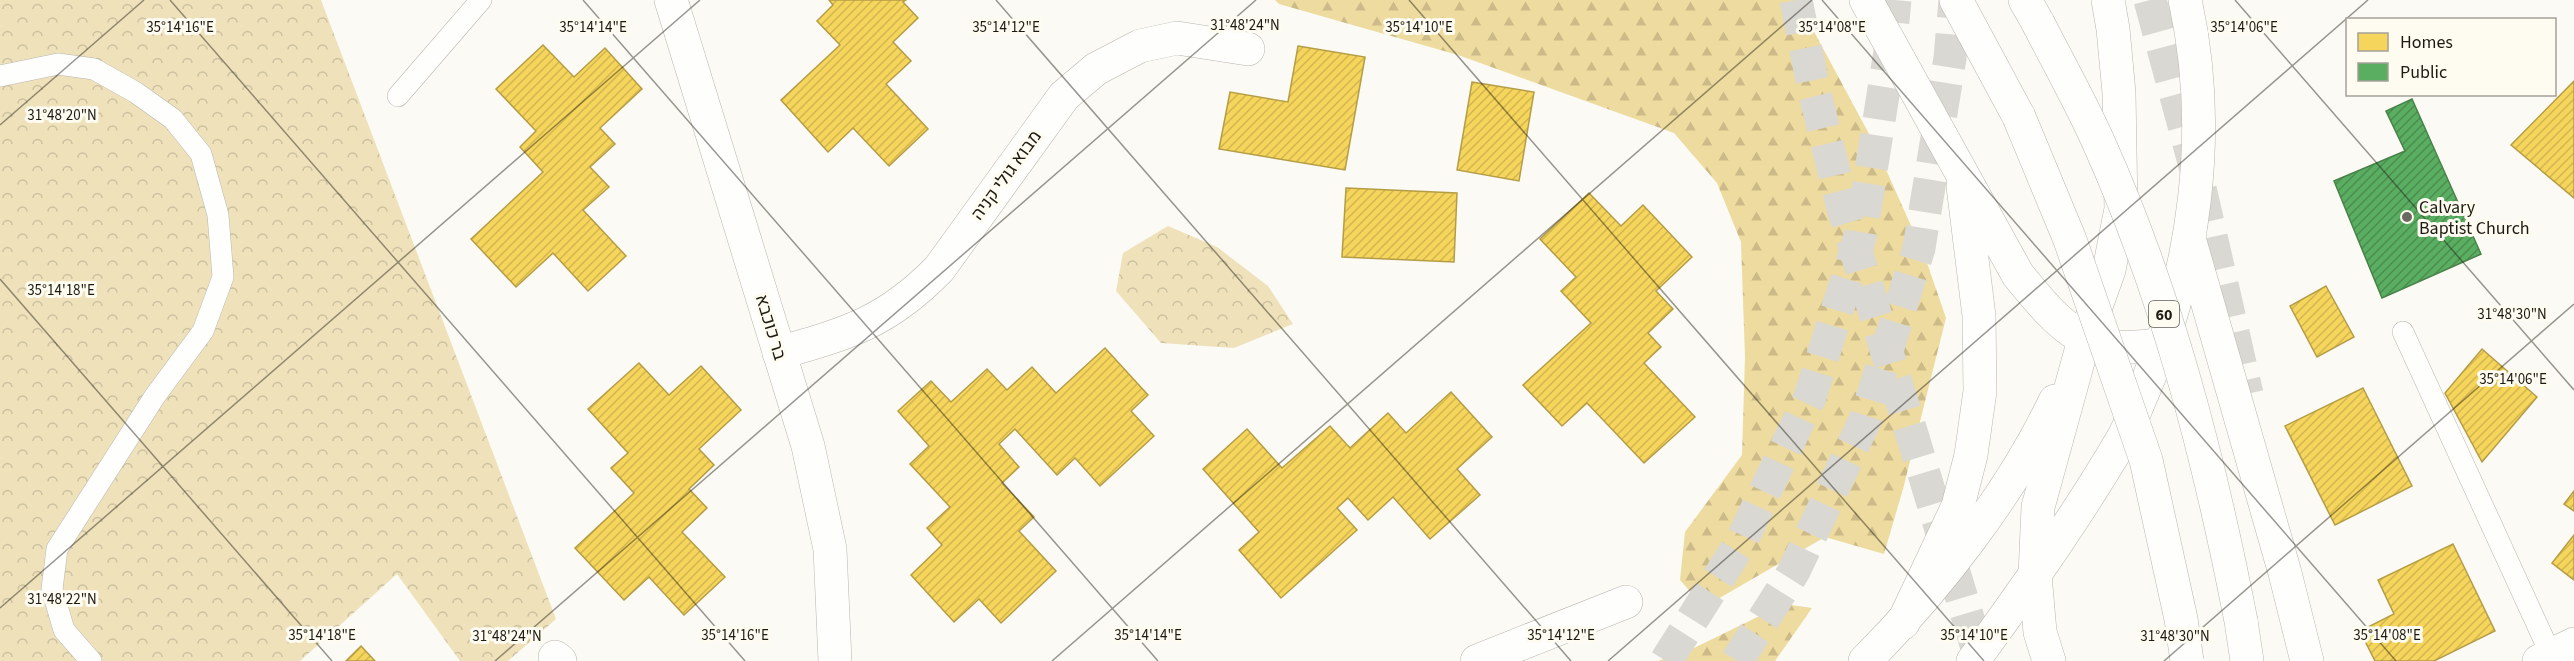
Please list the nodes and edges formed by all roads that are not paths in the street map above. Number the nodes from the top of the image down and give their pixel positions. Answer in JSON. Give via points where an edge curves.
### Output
{"nodes":[{"id":1,"x":481,"y":0,"type":"edge"},
{"id":2,"x":671,"y":0,"type":"edge"},
{"id":3,"x":1866,"y":0,"type":"edge"},
{"id":4,"x":1956,"y":0,"type":"edge"},
{"id":5,"x":2108,"y":0,"type":"edge"},
{"id":6,"x":2185,"y":0,"type":"edge"},
{"id":7,"x":2032,"y":12,"type":"edge"},
{"id":8,"x":1248,"y":49,"type":"dead end"},
{"id":9,"x":0,"y":76,"type":"edge"},
{"id":10,"x":398,"y":96,"type":"dead end"},
{"id":11,"x":1960,"y":169,"type":"junction"},
{"id":12,"x":2188,"y":237,"type":"junction"},
{"id":13,"x":2403,"y":332,"type":"dead end"},
{"id":14,"x":2084,"y":340,"type":"junction"},
{"id":15,"x":2163,"y":344,"type":"junction"},
{"id":16,"x":779,"y":353,"type":"junction"},
{"id":17,"x":2035,"y":575,"type":"junction"},
{"id":18,"x":1626,"y":602,"type":"dead end"},
{"id":19,"x":1902,"y":623,"type":"junction"},
{"id":20,"x":2555,"y":653,"type":"edge"},
{"id":21,"x":91,"y":661,"type":"edge"},
{"id":22,"x":835,"y":661,"type":"edge"},
{"id":23,"x":1476,"y":661,"type":"edge"},
{"id":24,"x":1865,"y":661,"type":"edge"},
{"id":25,"x":1973,"y":661,"type":"edge"},
{"id":26,"x":2049,"y":661,"type":"edge"},
{"id":27,"x":2187,"y":661,"type":"edge"},
{"id":28,"x":2247,"y":661,"type":"edge"},
{"id":29,"x":2307,"y":661,"type":"edge"}],
"edges":[{"from":1,"to":10,"type":"lane"},
{"from":2,"to":16,"type":"main road","name":"בר כוכבא"},
{"from":3,"to":11,"type":"main road"},
{"from":4,"to":27,"type":"main road","bridge":true,"via":[[2019,117],[2070,240],[2146,460]]},
{"from":5,"to":14,"type":"main road","via":[[2119,93],[2121,209],[2109,270]]},
{"from":6,"to":12,"type":"main road","via":[[2198,84],[2198,177]]},
{"from":7,"to":28,"type":"main road","number":"60","bridge":true,"via":[[2098,141],[2148,264],[2196,415]]},
{"from":8,"to":16,"type":"main road","name":"מבוא גולי קניה","via":[[1177,38],[1140,46],[1096,69],[1064,96],[939,269],[916,292],[886,314],[838,336]]},
{"from":9,"to":21,"type":"lane","via":[[58,64],[94,69],[135,92],[173,119],[201,154],[218,215],[223,277],[202,331],[155,396],[57,549],[52,589],[64,630]]},
{"from":11,"to":14,"type":"main road","via":[[2018,274],[2049,314]]},
{"from":11,"to":19,"type":"main road","via":[[1979,316],[1980,391],[1971,455],[1958,506]]},
{"from":12,"to":15,"type":"main road"},
{"from":12,"to":29,"type":"main road","via":[[2286,573]]},
{"from":13,"to":20,"type":"lane"},
{"from":14,"to":15,"type":"main road","via":[[2103,347],[2137,349]]},
{"from":14,"to":17,"type":"main road","via":[[2038,507]]},
{"from":14,"to":19,"type":"main road","via":[[2053,406],[1998,498]]},
{"from":15,"to":17,"type":"main road","via":[[2124,436]]},
{"from":16,"to":22,"type":"main road","name":"בר כוכבא","via":[[808,446],[830,549]]},
{"from":17,"to":25,"type":"main road"},
{"from":17,"to":26,"type":"main road","via":[[2040,632]]},
{"from":18,"to":23,"type":"main road"},
{"from":19,"to":24,"type":"main road"}]}
